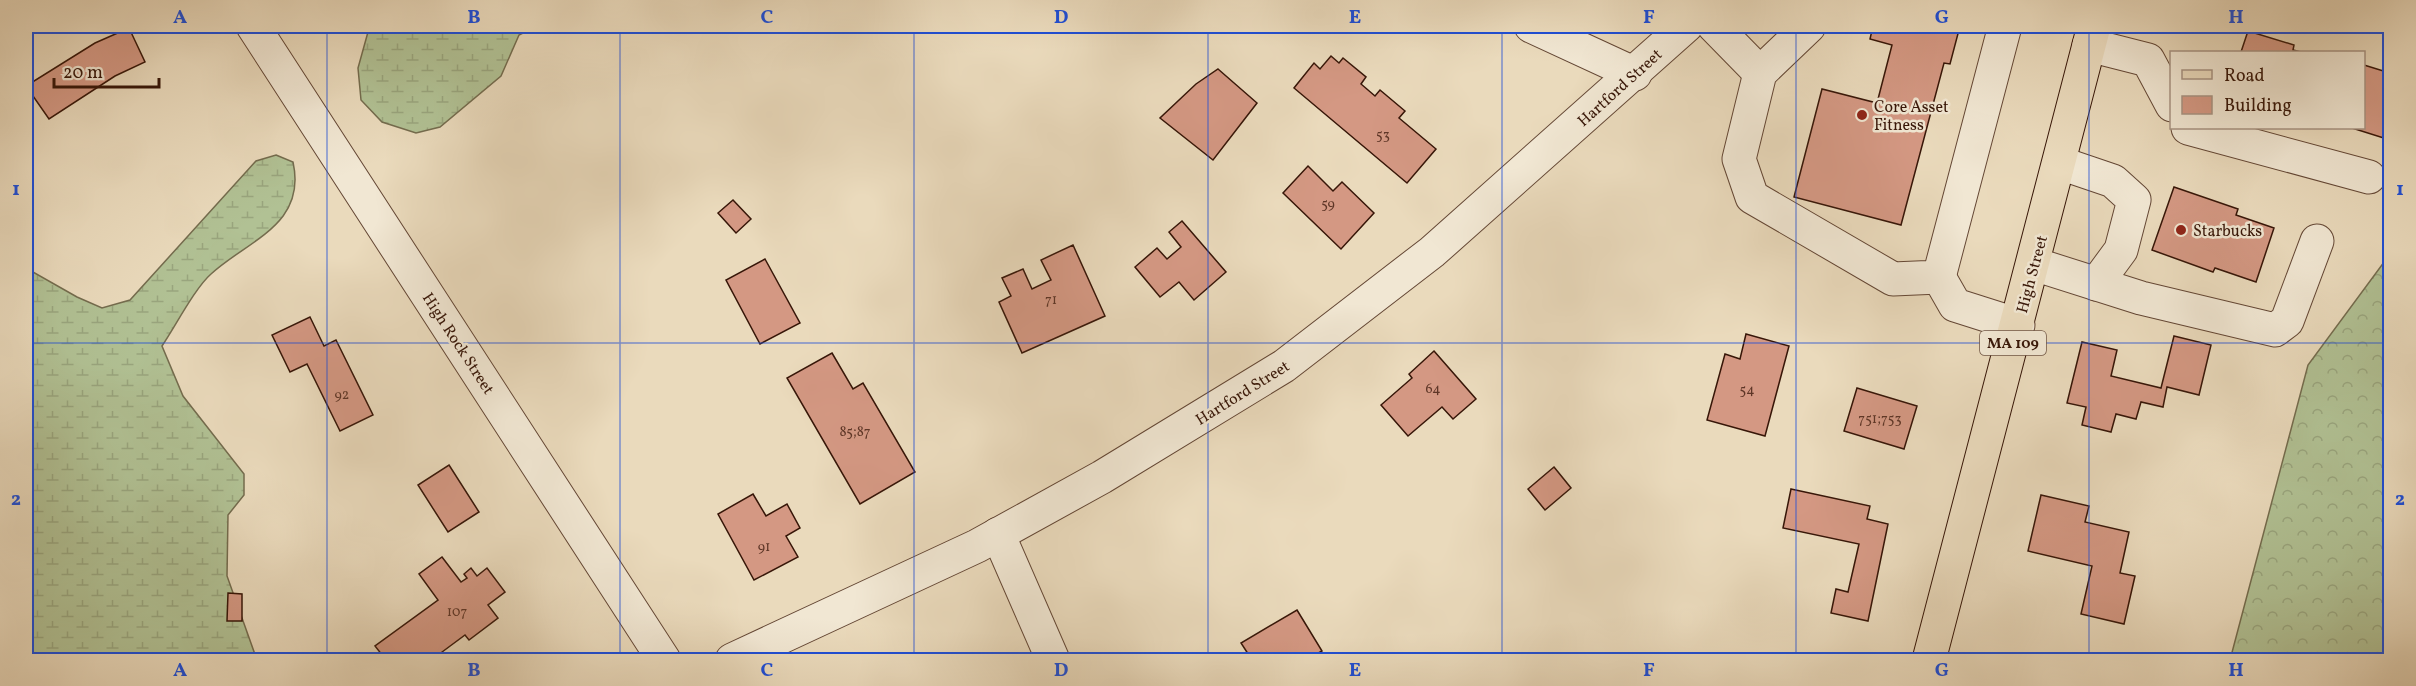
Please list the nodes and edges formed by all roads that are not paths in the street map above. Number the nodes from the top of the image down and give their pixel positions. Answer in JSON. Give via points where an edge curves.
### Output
{"nodes":[{"id":1,"x":253,"y":26,"type":"edge"},
{"id":2,"x":1531,"y":26,"type":"edge"},
{"id":3,"x":1686,"y":26,"type":"edge"},
{"id":4,"x":1714,"y":26,"type":"edge"},
{"id":5,"x":1809,"y":26,"type":"edge"},
{"id":6,"x":2005,"y":26,"type":"edge"},
{"id":7,"x":2092,"y":35,"type":"edge"},
{"id":8,"x":1760,"y":73,"type":"junction"},
{"id":9,"x":1635,"y":74,"type":"junction"},
{"id":10,"x":2170,"y":101,"type":"edge"},
{"id":11,"x":2192,"y":129,"type":"edge"},
{"id":12,"x":2060,"y":163,"type":"junction"},
{"id":13,"x":2369,"y":177,"type":"dead end"},
{"id":14,"x":2317,"y":241,"type":"dead end"},
{"id":15,"x":2034,"y":264,"type":"junction"},
{"id":16,"x":1939,"y":277,"type":"junction"},
{"id":17,"x":2096,"y":284,"type":"junction"},
{"id":18,"x":2018,"y":325,"type":"junction"},
{"id":19,"x":998,"y":534,"type":"junction"},
{"id":20,"x":664,"y":660,"type":"edge"},
{"id":21,"x":732,"y":660,"type":"edge"},
{"id":22,"x":1053,"y":660,"type":"edge"},
{"id":23,"x":1929,"y":660,"type":"edge"}],
"edges":[{"from":1,"to":20,"type":"street","name":"High Rock Street"},
{"from":2,"to":9,"type":"street"},
{"from":3,"to":9,"type":"street","name":"Hartford Street"},
{"from":4,"to":8,"type":"street"},
{"from":5,"to":8,"type":"street"},
{"from":6,"to":16,"type":"street"},
{"from":7,"to":10,"type":"street","via":[[2148,60]]},
{"from":7,"to":12,"type":"main road","name":"High Street","number":"MA 109"},
{"from":8,"to":16,"type":"street","via":[[1739,159],[1752,197],[1893,279]]},
{"from":9,"to":19,"type":"street","name":"Hartford Street","via":[[1432,252],[1284,366],[1102,477]]},
{"from":11,"to":13,"type":"street"},
{"from":12,"to":15,"type":"main road","name":"High Street","number":"MA 109"},
{"from":12,"to":17,"type":"street","via":[[2113,181],[2134,200],[2121,249]]},
{"from":14,"to":17,"type":"street","via":[[2287,321],[2275,330]]},
{"from":15,"to":17,"type":"street"},
{"from":15,"to":18,"type":"main road","name":"High Street","number":"MA 109"},
{"from":16,"to":18,"type":"street","via":[[1955,305]]},
{"from":18,"to":23,"type":"main road","name":"High Street","number":"MA 109"},
{"from":19,"to":21,"type":"street","name":"Hartford Street"},
{"from":19,"to":22,"type":"street"}]}
